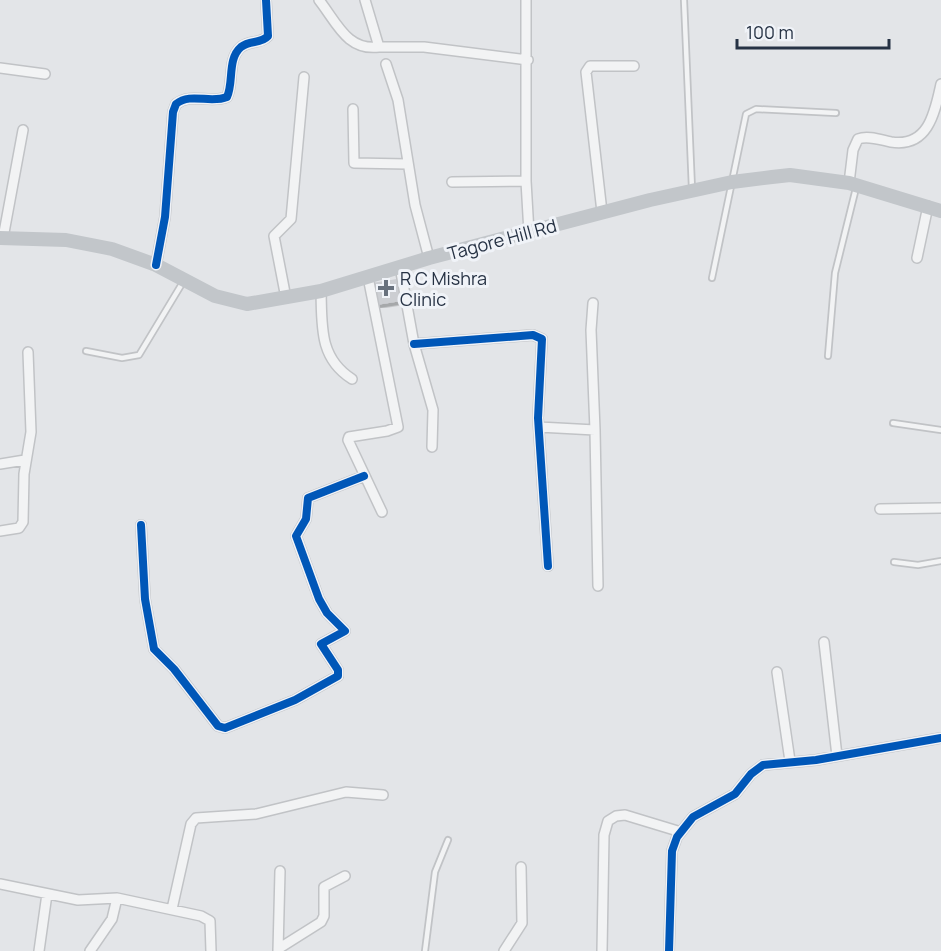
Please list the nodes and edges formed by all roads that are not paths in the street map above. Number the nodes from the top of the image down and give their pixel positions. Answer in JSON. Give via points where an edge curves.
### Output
{"nodes":[{"id":1,"x":266,"y":0,"type":"edge"},
{"id":2,"x":319,"y":0,"type":"edge"},
{"id":3,"x":365,"y":0,"type":"edge"},
{"id":4,"x":526,"y":0,"type":"edge"},
{"id":5,"x":684,"y":0,"type":"edge"},
{"id":6,"x":379,"y":47,"type":"junction"},
{"id":7,"x":528,"y":60,"type":"junction"},
{"id":8,"x":387,"y":64,"type":"dead end"},
{"id":9,"x":634,"y":66,"type":"dead end"},
{"id":10,"x":0,"y":68,"type":"edge"},
{"id":11,"x":45,"y":74,"type":"dead end"},
{"id":12,"x":304,"y":77,"type":"dead end"},
{"id":13,"x":940,"y":89,"type":"edge"},
{"id":14,"x":353,"y":109,"type":"dead end"},
{"id":15,"x":836,"y":113,"type":"dead end"},
{"id":16,"x":23,"y":130,"type":"dead end"},
{"id":17,"x":407,"y":164,"type":"junction"},
{"id":18,"x":526,"y":181,"type":"junction"},
{"id":19,"x":452,"y":182,"type":"dead end"},
{"id":20,"x":732,"y":182,"type":"junction"},
{"id":21,"x":853,"y":184,"type":"junction"},
{"id":22,"x":692,"y":190,"type":"junction"},
{"id":23,"x":935,"y":209,"type":"edge"},
{"id":24,"x":602,"y":212,"type":"junction"},
{"id":25,"x":529,"y":233,"type":"junction"},
{"id":26,"x":1,"y":238,"type":"edge"},
{"id":27,"x":429,"y":258,"type":"junction"},
{"id":28,"x":917,"y":258,"type":"dead end"},
{"id":29,"x":156,"y":265,"type":"junction"},
{"id":30,"x":400,"y":267,"type":"junction"},
{"id":31,"x":368,"y":277,"type":"junction"},
{"id":32,"x":712,"y":278,"type":"dead end"},
{"id":33,"x":184,"y":279,"type":"junction"},
{"id":34,"x":321,"y":291,"type":"junction"},
{"id":35,"x":286,"y":298,"type":"junction"},
{"id":36,"x":593,"y":303,"type":"dead end"},
{"id":37,"x":414,"y":344,"type":"junction"},
{"id":38,"x":86,"y":351,"type":"dead end"},
{"id":39,"x":28,"y":352,"type":"dead end"},
{"id":40,"x":828,"y":356,"type":"dead end"},
{"id":41,"x":351,"y":380,"type":"dead end"},
{"id":42,"x":893,"y":423,"type":"dead end"},
{"id":43,"x":538,"y":427,"type":"junction"},
{"id":44,"x":595,"y":430,"type":"junction"},
{"id":45,"x":941,"y":430,"type":"edge"},
{"id":46,"x":432,"y":447,"type":"dead end"},
{"id":47,"x":25,"y":460,"type":"junction"},
{"id":48,"x":0,"y":464,"type":"edge"},
{"id":49,"x":364,"y":476,"type":"junction"},
{"id":50,"x":941,"y":508,"type":"edge"},
{"id":51,"x":880,"y":509,"type":"dead end"},
{"id":52,"x":382,"y":512,"type":"dead end"},
{"id":53,"x":141,"y":525,"type":"dead end"},
{"id":54,"x":0,"y":531,"type":"edge"},
{"id":55,"x":941,"y":561,"type":"edge"},
{"id":56,"x":894,"y":562,"type":"dead end"},
{"id":57,"x":548,"y":566,"type":"dead end"},
{"id":58,"x":598,"y":586,"type":"dead end"},
{"id":59,"x":824,"y":642,"type":"dead end"},
{"id":60,"x":777,"y":672,"type":"dead end"},
{"id":61,"x":941,"y":738,"type":"edge"},
{"id":62,"x":837,"y":756,"type":"junction"},
{"id":63,"x":790,"y":761,"type":"junction"},
{"id":64,"x":383,"y":795,"type":"dead end"},
{"id":65,"x":682,"y":831,"type":"junction"},
{"id":66,"x":448,"y":840,"type":"dead end"},
{"id":67,"x":521,"y":867,"type":"dead end"},
{"id":68,"x":280,"y":871,"type":"dead end"},
{"id":69,"x":345,"y":876,"type":"dead end"},
{"id":70,"x":0,"y":884,"type":"edge"},
{"id":71,"x":46,"y":894,"type":"junction"},
{"id":72,"x":117,"y":898,"type":"junction"},
{"id":73,"x":172,"y":909,"type":"junction"},
{"id":74,"x":278,"y":950,"type":"edge"},
{"id":75,"x":39,"y":951,"type":"edge"},
{"id":76,"x":90,"y":951,"type":"edge"},
{"id":77,"x":211,"y":951,"type":"edge"},
{"id":78,"x":426,"y":951,"type":"edge"},
{"id":79,"x":504,"y":951,"type":"edge"},
{"id":80,"x":602,"y":951,"type":"edge"},
{"id":81,"x":669,"y":951,"type":"edge"}],
"edges":[{"from":1,"to":29,"type":"street","via":[[268,36],[242,46],[237,52],[227,97],[189,98],[176,104],[165,217]]},
{"from":2,"to":6,"type":"street","via":[[352,43],[364,48]]},
{"from":3,"to":6,"type":"street"},
{"from":4,"to":7,"type":"street"},
{"from":5,"to":22,"type":"lane"},
{"from":6,"to":7,"type":"street","via":[[423,47]]},
{"from":7,"to":18,"type":"street"},
{"from":8,"to":17,"type":"street","via":[[398,100]]},
{"from":9,"to":24,"type":"street","via":[[598,64],[586,72]]},
{"from":10,"to":11,"type":"street"},
{"from":12,"to":35,"type":"street","via":[[291,219],[275,233],[274,240]]},
{"from":13,"to":21,"type":"street","via":[[930,126],[910,140],[858,139],[853,150]]},
{"from":14,"to":17,"type":"street","via":[[354,163]]},
{"from":15,"to":20,"type":"lane","via":[[748,111]]},
{"from":16,"to":26,"type":"street"},
{"from":17,"to":27,"type":"street"},
{"from":18,"to":19,"type":"street"},
{"from":18,"to":25,"type":"street"},
{"from":20,"to":21,"type":"main road","name":"Tagore Hill Rd","via":[[790,175]]},
{"from":20,"to":22,"type":"main road","name":"Tagore Hill Rd"},
{"from":20,"to":32,"type":"lane"},
{"from":21,"to":23,"type":"main road","name":"Tagore Hill Rd"},
{"from":21,"to":40,"type":"lane","via":[[835,273]]},
{"from":22,"to":24,"type":"main road","name":"Tagore Hill Rd"},
{"from":23,"to":28,"type":"street"},
{"from":24,"to":25,"type":"main road","name":"Tagore Hill Rd"},
{"from":25,"to":27,"type":"main road","name":"Tagore Hill Rd"},
{"from":26,"to":29,"type":"main road","name":"Tagore Hill Rd","via":[[91,244]]},
{"from":27,"to":30,"type":"main road","name":"Tagore Hill Rd"},
{"from":29,"to":33,"type":"main road","name":"Tagore Hill Rd"},
{"from":30,"to":31,"type":"main road","name":"Tagore Hill Rd"},
{"from":30,"to":37,"type":"street"},
{"from":31,"to":34,"type":"main road","name":"Tagore Hill Rd"},
{"from":31,"to":49,"type":"street","via":[[398,427],[349,438]]},
{"from":33,"to":35,"type":"main road","name":"Tagore Hill Rd","via":[[215,296],[247,304]]},
{"from":33,"to":38,"type":"lane","via":[[139,355],[122,358]]},
{"from":34,"to":35,"type":"main road","name":"Tagore Hill Rd"},
{"from":34,"to":41,"type":"street","via":[[325,349],[334,365]]},
{"from":36,"to":44,"type":"street"},
{"from":37,"to":43,"type":"street","via":[[541,337],[544,346]]},
{"from":37,"to":46,"type":"street","via":[[433,410]]},
{"from":39,"to":47,"type":"street","via":[[31,432]]},
{"from":42,"to":45,"type":"lane"},
{"from":43,"to":44,"type":"street"},
{"from":43,"to":57,"type":"street"},
{"from":44,"to":58,"type":"street"},
{"from":47,"to":48,"type":"street"},
{"from":47,"to":54,"type":"street","via":[[22,525]]},
{"from":49,"to":52,"type":"street"},
{"from":49,"to":53,"type":"street","via":[[308,498],[306,519],[296,536],[319,600],[345,631],[321,645],[338,676],[295,700],[223,729],[154,649]]},
{"from":50,"to":51,"type":"street"},
{"from":55,"to":56,"type":"lane","via":[[918,565]]},
{"from":59,"to":62,"type":"street"},
{"from":60,"to":63,"type":"street"},
{"from":61,"to":62,"type":"street"},
{"from":62,"to":63,"type":"street"},
{"from":63,"to":65,"type":"street","via":[[757,768],[735,794],[693,817]]},
{"from":64,"to":73,"type":"street","via":[[346,792],[256,814],[194,819]]},
{"from":65,"to":80,"type":"street","via":[[625,815],[608,821],[604,835]]},
{"from":65,"to":81,"type":"street","via":[[672,851]]},
{"from":66,"to":78,"type":"lane","via":[[435,872]]},
{"from":67,"to":79,"type":"street","via":[[522,923]]},
{"from":68,"to":74,"type":"street"},
{"from":69,"to":74,"type":"street","via":[[324,887],[321,922]]},
{"from":70,"to":71,"type":"street"},
{"from":71,"to":72,"type":"street","via":[[78,900]]},
{"from":71,"to":75,"type":"street"},
{"from":72,"to":73,"type":"street"},
{"from":72,"to":76,"type":"street","via":[[112,919]]},
{"from":73,"to":77,"type":"street","via":[[208,919]]}]}
